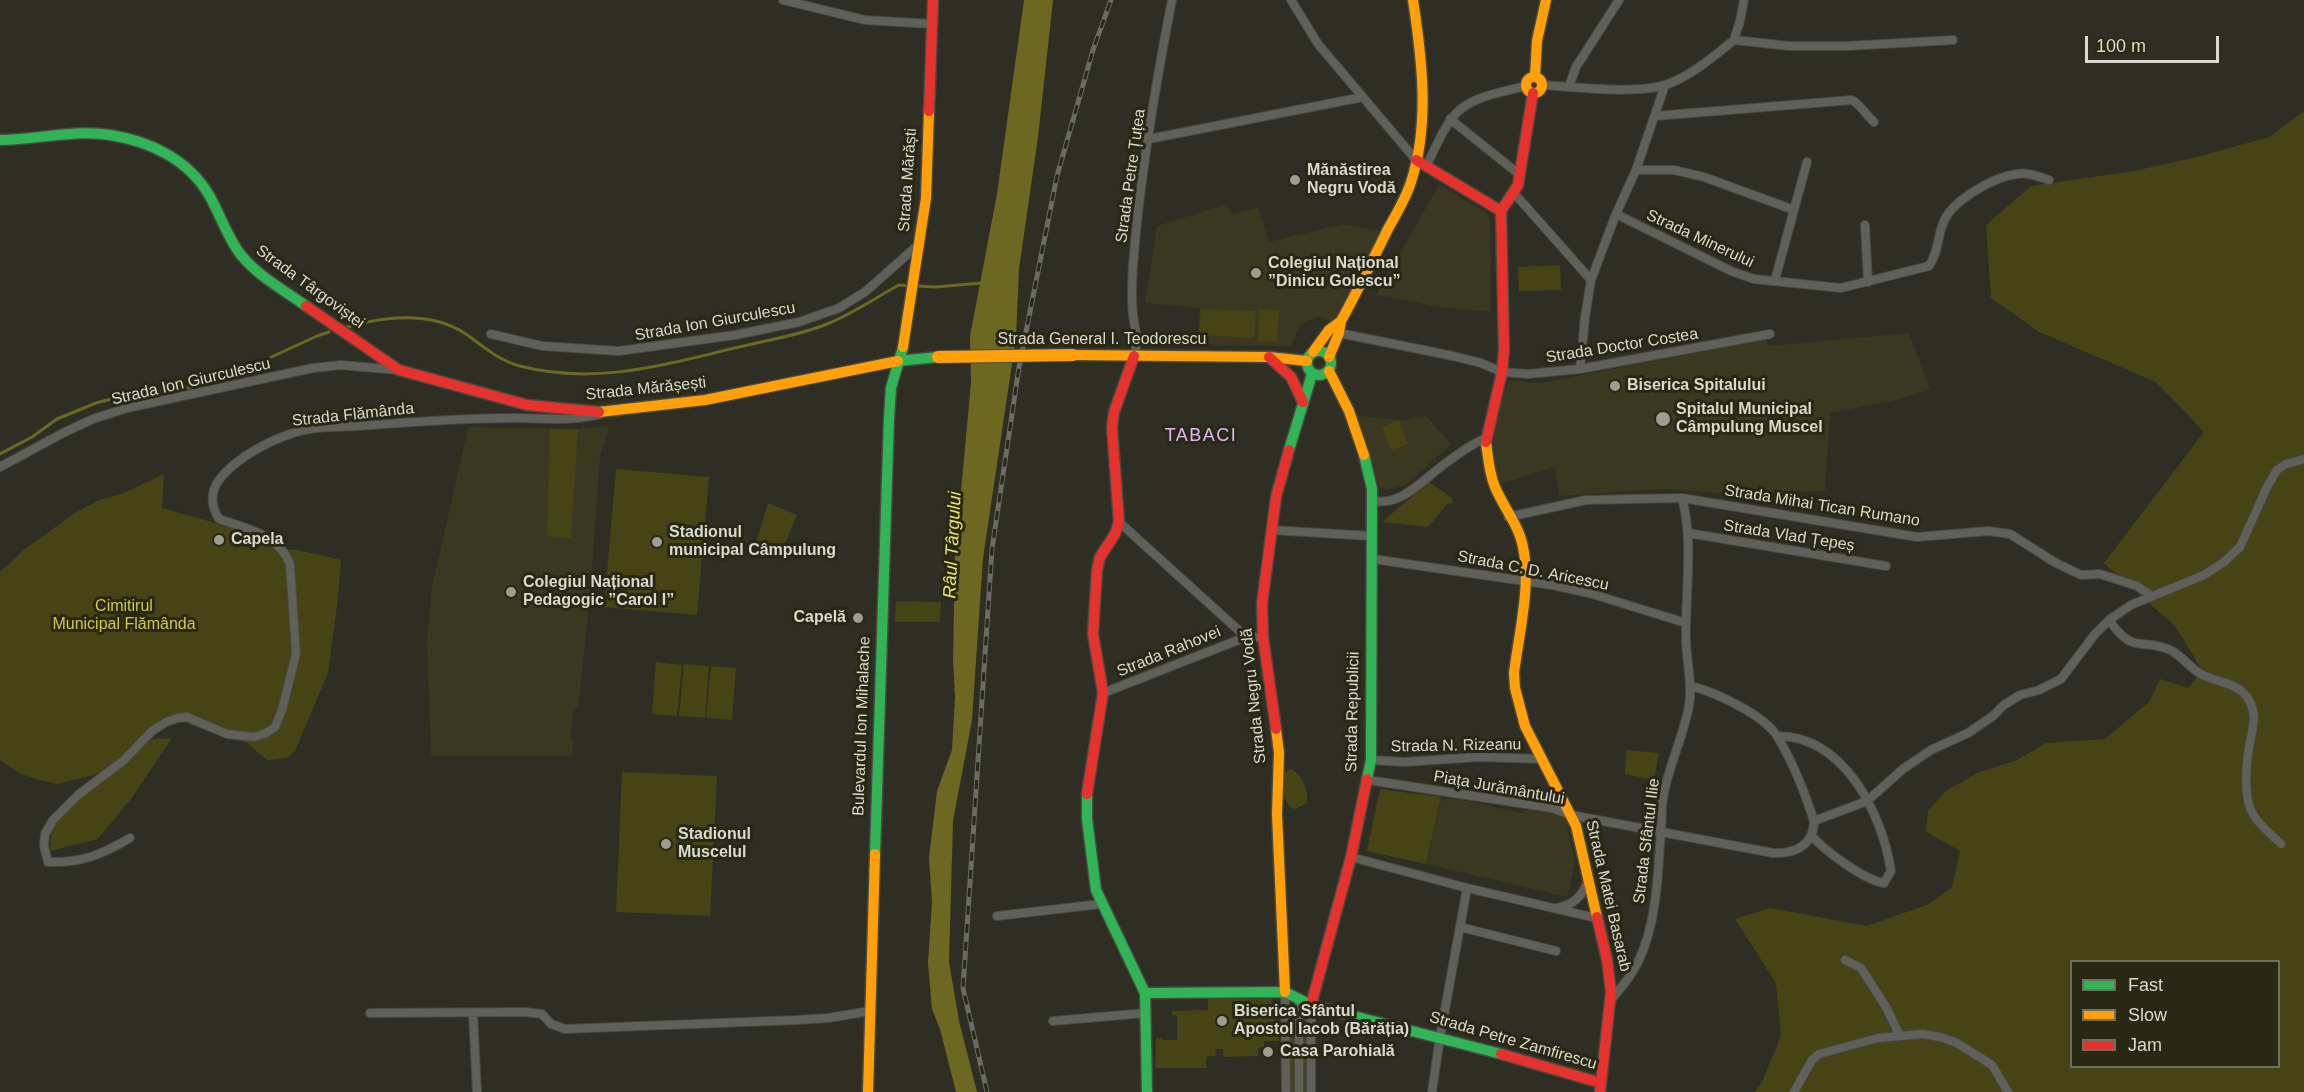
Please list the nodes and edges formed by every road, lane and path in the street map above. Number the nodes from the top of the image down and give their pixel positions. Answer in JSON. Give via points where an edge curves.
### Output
{"nodes":[{"id":1,"x":783,"y":0,"type":"edge"},
{"id":2,"x":933,"y":0,"type":"edge"},
{"id":3,"x":1172,"y":0,"type":"edge"},
{"id":4,"x":1291,"y":0,"type":"edge"},
{"id":5,"x":1413,"y":0,"type":"edge"},
{"id":6,"x":1546,"y":0,"type":"edge"},
{"id":7,"x":1619,"y":0,"type":"edge"},
{"id":8,"x":1744,"y":0,"type":"edge"},
{"id":9,"x":933,"y":24,"type":"junction"},
{"id":10,"x":1734,"y":40,"type":"junction"},
{"id":11,"x":1953,"y":40,"type":"dead end"},
{"id":12,"x":1534,"y":85,"type":"junction"},
{"id":13,"x":1665,"y":85,"type":"junction"},
{"id":14,"x":1569,"y":86,"type":"junction"},
{"id":15,"x":1363,"y":97,"type":"junction"},
{"id":16,"x":1655,"y":116,"type":"junction"},
{"id":17,"x":1450,"y":119,"type":"junction"},
{"id":18,"x":1874,"y":122,"type":"dead end"},
{"id":19,"x":1149,"y":139,"type":"junction"},
{"id":20,"x":0,"y":140,"type":"edge"},
{"id":21,"x":1807,"y":162,"type":"dead end"},
{"id":22,"x":1421,"y":164,"type":"junction"},
{"id":23,"x":1636,"y":170,"type":"junction"},
{"id":24,"x":1520,"y":175,"type":"junction"},
{"id":25,"x":2049,"y":180,"type":"dead end"},
{"id":26,"x":1514,"y":193,"type":"junction"},
{"id":27,"x":1501,"y":210,"type":"junction"},
{"id":28,"x":1794,"y":210,"type":"junction"},
{"id":29,"x":1616,"y":214,"type":"junction"},
{"id":30,"x":1865,"y":225,"type":"dead end"},
{"id":31,"x":919,"y":243,"type":"junction"},
{"id":32,"x":1591,"y":280,"type":"junction"},
{"id":33,"x":1775,"y":280,"type":"junction"},
{"id":34,"x":1868,"y":282,"type":"junction"},
{"id":35,"x":1340,"y":327,"type":"junction"},
{"id":36,"x":491,"y":334,"type":"dead end"},
{"id":37,"x":1770,"y":334,"type":"dead end"},
{"id":38,"x":1134,"y":356,"type":"junction"},
{"id":39,"x":1269,"y":357,"type":"junction"},
{"id":40,"x":1310,"y":357,"type":"junction"},
{"id":41,"x":1329,"y":357,"type":"junction"},
{"id":42,"x":898,"y":361,"type":"junction"},
{"id":43,"x":1580,"y":369,"type":"junction"},
{"id":44,"x":399,"y":370,"type":"junction"},
{"id":45,"x":1329,"y":371,"type":"junction"},
{"id":46,"x":1502,"y":372,"type":"junction"},
{"id":47,"x":1312,"y":374,"type":"junction"},
{"id":48,"x":1303,"y":402,"type":"junction"},
{"id":49,"x":608,"y":412,"type":"junction"},
{"id":50,"x":1486,"y":438,"type":"junction"},
{"id":51,"x":2304,"y":459,"type":"edge"},
{"id":52,"x":0,"y":466,"type":"edge"},
{"id":53,"x":1682,"y":498,"type":"junction"},
{"id":54,"x":1373,"y":501,"type":"junction"},
{"id":55,"x":1509,"y":517,"type":"junction"},
{"id":56,"x":1119,"y":522,"type":"junction"},
{"id":57,"x":1271,"y":530,"type":"junction"},
{"id":58,"x":1688,"y":533,"type":"junction"},
{"id":59,"x":1372,"y":536,"type":"junction"},
{"id":60,"x":1373,"y":559,"type":"junction"},
{"id":61,"x":1886,"y":566,"type":"dead end"},
{"id":62,"x":1526,"y":580,"type":"junction"},
{"id":63,"x":2152,"y":596,"type":"junction"},
{"id":64,"x":2109,"y":620,"type":"junction"},
{"id":65,"x":1686,"y":624,"type":"junction"},
{"id":66,"x":1246,"y":637,"type":"junction"},
{"id":67,"x":1263,"y":637,"type":"junction"},
{"id":68,"x":1691,"y":686,"type":"junction"},
{"id":69,"x":1103,"y":693,"type":"junction"},
{"id":70,"x":1777,"y":736,"type":"junction"},
{"id":71,"x":1541,"y":759,"type":"junction"},
{"id":72,"x":1371,"y":760,"type":"junction"},
{"id":73,"x":1368,"y":780,"type":"junction"},
{"id":74,"x":1867,"y":801,"type":"junction"},
{"id":75,"x":1571,"y":814,"type":"junction"},
{"id":76,"x":1814,"y":821,"type":"junction"},
{"id":77,"x":1661,"y":831,"type":"junction"},
{"id":78,"x":1812,"y":836,"type":"junction"},
{"id":79,"x":130,"y":838,"type":"dead end"},
{"id":80,"x":2281,"y":844,"type":"dead end"},
{"id":81,"x":1351,"y":856,"type":"junction"},
{"id":82,"x":1588,"y":879,"type":"junction"},
{"id":83,"x":1467,"y":888,"type":"junction"},
{"id":84,"x":1101,"y":904,"type":"junction"},
{"id":85,"x":1553,"y":908,"type":"junction"},
{"id":86,"x":997,"y":916,"type":"dead end"},
{"id":87,"x":1596,"y":918,"type":"junction"},
{"id":88,"x":1460,"y":927,"type":"junction"},
{"id":89,"x":1556,"y":951,"type":"dead end"},
{"id":90,"x":1845,"y":960,"type":"dead end"},
{"id":91,"x":1285,"y":992,"type":"junction"},
{"id":92,"x":1145,"y":993,"type":"junction"},
{"id":93,"x":1299,"y":998,"type":"junction"},
{"id":94,"x":1610,"y":1001,"type":"junction"},
{"id":95,"x":1311,"y":1005,"type":"junction"},
{"id":96,"x":870,"y":1011,"type":"junction"},
{"id":97,"x":370,"y":1013,"type":"dead end"},
{"id":98,"x":473,"y":1013,"type":"junction"},
{"id":99,"x":1146,"y":1013,"type":"junction"},
{"id":100,"x":1053,"y":1021,"type":"dead end"},
{"id":101,"x":1900,"y":1036,"type":"junction"},
{"id":102,"x":1440,"y":1037,"type":"junction"},
{"id":103,"x":1600,"y":1087,"type":"edge"},
{"id":104,"x":477,"y":1092,"type":"edge"},
{"id":105,"x":868,"y":1092,"type":"edge"},
{"id":106,"x":1147,"y":1092,"type":"edge"},
{"id":107,"x":1286,"y":1092,"type":"edge"},
{"id":108,"x":1299,"y":1092,"type":"edge"},
{"id":109,"x":1311,"y":1092,"type":"edge"},
{"id":110,"x":1432,"y":1092,"type":"edge"},
{"id":111,"x":1794,"y":1092,"type":"edge"},
{"id":112,"x":2008,"y":1092,"type":"edge"}],
"edges":[{"from":1,"to":9,"type":"street","via":[[865,20]]},
{"from":2,"to":9,"type":"main road","name":"Strada Mărăști"},
{"from":3,"to":19,"type":"street","name":"Strada Petre Țuțea"},
{"from":4,"to":15,"type":"street","via":[[1318,44]]},
{"from":5,"to":22,"type":"main road","via":[[1420,52]]},
{"from":6,"to":12,"type":"main road","via":[[1537,41]]},
{"from":7,"to":14,"type":"street","via":[[1576,67]]},
{"from":8,"to":10,"type":"street"},
{"from":9,"to":31,"type":"main road","name":"Strada Mărăști","via":[[927,180]]},
{"from":10,"to":11,"type":"street","via":[[1789,46],[1847,46]]},
{"from":10,"to":13,"type":"street","via":[[1683,77]]},
{"from":12,"to":14,"type":"street"},
{"from":12,"to":17,"type":"street","via":[[1483,95],[1468,102]]},
{"from":12,"to":24,"type":"main road"},
{"from":13,"to":14,"type":"street","via":[[1610,89]]},
{"from":13,"to":16,"type":"street"},
{"from":15,"to":19,"type":"street"},
{"from":15,"to":22,"type":"street"},
{"from":16,"to":18,"type":"street","via":[[1852,100]]},
{"from":16,"to":23,"type":"street"},
{"from":17,"to":22,"type":"street"},
{"from":17,"to":24,"type":"street"},
{"from":19,"to":38,"type":"street","name":"Strada Petre Țuțea","via":[[1132,281],[1138,340]]},
{"from":20,"to":44,"type":"main road","name":"Strada Târgoviștei","via":[[90,133],[114,135],[168,154],[195,175],[243,260]]},
{"from":21,"to":28,"type":"street","name":"Strada Minerului"},
{"from":22,"to":27,"type":"main road"},
{"from":22,"to":35,"type":"main road"},
{"from":23,"to":28,"type":"street","via":[[1674,170],[1704,177]]},
{"from":23,"to":29,"type":"street"},
{"from":24,"to":26,"type":"main road"},
{"from":25,"to":34,"type":"street","name":"Strada Minerului","via":[[2019,173],[1976,190],[1944,221],[1935,258],[1929,266]]},
{"from":26,"to":27,"type":"main road"},
{"from":26,"to":32,"type":"street"},
{"from":27,"to":46,"type":"main road","name":"Strada Matei Basarab","via":[[1505,331]]},
{"from":28,"to":33,"type":"street","name":"Strada Minerului"},
{"from":29,"to":32,"type":"street"},
{"from":29,"to":33,"type":"street","name":"Strada Minerului","via":[[1731,271],[1754,279]]},
{"from":30,"to":34,"type":"street"},
{"from":31,"to":36,"type":"street","name":"Strada Ion Giurculescu","via":[[865,292],[838,308],[799,322],[619,351],[542,346]]},
{"from":31,"to":42,"type":"main road","name":"Strada Mărăști"},
{"from":32,"to":43,"type":"street"},
{"from":33,"to":34,"type":"street","name":"Strada Minerului","via":[[1841,288]]},
{"from":35,"to":40,"type":"main road","via":[[1329,330]]},
{"from":35,"to":41,"type":"main road"},
{"from":35,"to":46,"type":"street","name":"Strada Doctor Costea","via":[[1481,363]]},
{"from":37,"to":43,"type":"street","name":"Strada Doctor Costea"},
{"from":38,"to":39,"type":"main road","name":"Strada General I. Teodorescu"},
{"from":38,"to":42,"type":"main road","name":"Strada General I. Teodorescu","bridge":true,"via":[[938,357]]},
{"from":38,"to":56,"type":"main road","via":[[1112,428]]},
{"from":39,"to":40,"type":"main road","name":"Strada General I. Teodorescu"},
{"from":39,"to":48,"type":"main road","via":[[1291,377]]},
{"from":40,"to":41,"type":"main road","via":[[1320,351]]},
{"from":40,"to":47,"type":"main road","via":[[1308,370]]},
{"from":41,"to":45,"type":"main road"},
{"from":42,"to":49,"type":"main road","name":"Strada Mărășești","via":[[705,400]]},
{"from":42,"to":96,"type":"main road","name":"Bulevardul Ion Mihalache","via":[[891,388],[886,475]]},
{"from":43,"to":46,"type":"street","name":"Strada Doctor Costea"},
{"from":44,"to":49,"type":"main road","name":"Strada Mărășești","via":[[526,405]]},
{"from":44,"to":52,"type":"street","name":"Strada Ion Giurculescu","via":[[313,368],[127,408],[93,419]]},
{"from":45,"to":47,"type":"main road","via":[[1319,376]]},
{"from":45,"to":54,"type":"main road","name":"Strada Republicii","via":[[1341,390],[1366,462]]},
{"from":46,"to":50,"type":"main road","name":"Strada Matei Basarab"},
{"from":47,"to":48,"type":"main road","name":"Strada Negru Vodă"},
{"from":48,"to":57,"type":"main road","name":"Strada Negru Vodă","via":[[1282,472]]},
{"from":49,"to":79,"type":"street","name":"Strada Flămânda","via":[[584,419],[480,418],[292,433],[251,453],[228,470],[213,492],[214,512],[219,519],[272,540],[286,554],[292,577],[296,654],[285,698],[275,727],[254,737],[227,734],[187,717],[166,722],[64,808],[45,834],[44,846],[48,862],[70,863],[92,858]]},
{"from":50,"to":54,"type":"street","via":[[1401,497]]},
{"from":50,"to":55,"type":"main road","name":"Strada Matei Basarab","via":[[1493,479]]},
{"from":51,"to":63,"type":"street","via":[[2277,470],[2240,547],[2224,562],[2204,575]]},
{"from":53,"to":55,"type":"street","name":"Strada Mihai Tican Rumano","via":[[1586,500]]},
{"from":53,"to":58,"type":"street","name":"Strada Sfântul Ilie"},
{"from":53,"to":63,"type":"street","name":"Strada Mihai Tican Rumano","via":[[1917,537],[1988,531],[2010,534],[2081,574],[2100,574],[2137,585]]},
{"from":54,"to":59,"type":"main road","name":"Strada Republicii"},
{"from":55,"to":62,"type":"main road","name":"Strada Matei Basarab","via":[[1524,547]]},
{"from":56,"to":66,"type":"street"},
{"from":56,"to":69,"type":"main road","via":[[1096,570],[1093,634]]},
{"from":57,"to":59,"type":"street"},
{"from":57,"to":67,"type":"main road","name":"Strada Negru Vodă","via":[[1263,590]]},
{"from":58,"to":61,"type":"street","name":"Strada Vlad Țepeș"},
{"from":58,"to":65,"type":"street","name":"Strada Sfântul Ilie"},
{"from":59,"to":60,"type":"main road","name":"Strada Republicii"},
{"from":60,"to":62,"type":"street","name":"Strada C. D. Aricescu"},
{"from":60,"to":72,"type":"main road","name":"Strada Republicii"},
{"from":62,"to":65,"type":"street","name":"Strada C. D. Aricescu","via":[[1589,593]]},
{"from":62,"to":71,"type":"main road","name":"Strada Matei Basarab","via":[[1515,688],[1525,726]]},
{"from":63,"to":64,"type":"street"},
{"from":64,"to":74,"type":"street","via":[[2061,679],[2020,695],[1968,733],[1931,750]]},
{"from":64,"to":80,"type":"street","via":[[2130,643],[2174,652],[2200,674],[2239,689],[2249,700],[2254,725],[2248,752],[2249,805]]},
{"from":65,"to":68,"type":"street","name":"Strada Sfântul Ilie"},
{"from":66,"to":67,"type":"street"},
{"from":66,"to":69,"type":"street","name":"Strada Rahovei"},
{"from":67,"to":91,"type":"main road","name":"Strada Negru Vodă","via":[[1279,753],[1277,814]]},
{"from":68,"to":70,"type":"street","via":[[1719,695],[1764,722]]},
{"from":68,"to":77,"type":"street","name":"Strada Sfântul Ilie","via":[[1685,723],[1662,801]]},
{"from":69,"to":84,"type":"main road","via":[[1086,800],[1093,875]]},
{"from":70,"to":74,"type":"street","via":[[1801,738],[1825,749]]},
{"from":70,"to":76,"type":"street"},
{"from":71,"to":72,"type":"street","name":"Strada N. Rizeanu"},
{"from":71,"to":75,"type":"main road","name":"Strada Matei Basarab"},
{"from":72,"to":73,"type":"main road","name":"Strada Republicii"},
{"from":73,"to":75,"type":"street","name":"Piața Jurământului"},
{"from":73,"to":81,"type":"main road","name":"Strada Republicii"},
{"from":74,"to":76,"type":"street"},
{"from":74,"to":78,"type":"street","via":[[1889,857],[1891,871],[1884,883],[1831,855]]},
{"from":75,"to":77,"type":"street","name":"Piața Jurământului"},
{"from":75,"to":82,"type":"main road","name":"Strada Matei Basarab"},
{"from":76,"to":78,"type":"street"},
{"from":77,"to":78,"type":"street","name":"Piața Jurământului","via":[[1785,854],[1801,848]]},
{"from":77,"to":94,"type":"street","name":"Strada Sfântul Ilie","via":[[1647,940],[1630,976]]},
{"from":81,"to":83,"type":"street"},
{"from":81,"to":95,"type":"main road","name":"Strada Republicii"},
{"from":82,"to":85,"type":"street","via":[[1576,900]]},
{"from":82,"to":87,"type":"main road","name":"Strada Matei Basarab"},
{"from":83,"to":85,"type":"street"},
{"from":83,"to":88,"type":"street"},
{"from":84,"to":86,"type":"street"},
{"from":84,"to":92,"type":"main road"},
{"from":85,"to":87,"type":"street"},
{"from":87,"to":94,"type":"main road","name":"Strada Matei Basarab","via":[[1611,981]]},
{"from":88,"to":89,"type":"street"},
{"from":88,"to":102,"type":"street"},
{"from":90,"to":101,"type":"street","via":[[1861,968]]},
{"from":91,"to":92,"type":"main road"},
{"from":91,"to":93,"type":"main road","name":"Strada Petre Zamfirescu"},
{"from":91,"to":107,"type":"street","name":"Strada Negru Vodă"},
{"from":92,"to":99,"type":"main road"},
{"from":93,"to":95,"type":"main road","name":"Strada Petre Zamfirescu"},
{"from":93,"to":108,"type":"street"},
{"from":94,"to":103,"type":"main road","name":"Strada Matei Basarab"},
{"from":95,"to":102,"type":"main road","name":"Strada Petre Zamfirescu"},
{"from":95,"to":109,"type":"street","name":"Strada Republicii"},
{"from":96,"to":98,"type":"street","via":[[797,1020],[565,1029],[551,1024],[542,1014]]},
{"from":96,"to":105,"type":"main road","name":"Bulevardul Ion Mihalache"},
{"from":97,"to":98,"type":"street"},
{"from":98,"to":104,"type":"street"},
{"from":99,"to":100,"type":"street"},
{"from":99,"to":106,"type":"main road"},
{"from":101,"to":111,"type":"street","via":[[1820,1054],[1812,1060]]},
{"from":101,"to":112,"type":"street","via":[[1923,1034],[1957,1043],[1992,1065]]},
{"from":102,"to":103,"type":"main road","name":"Strada Petre Zamfirescu"},
{"from":102,"to":110,"type":"street"}]}
